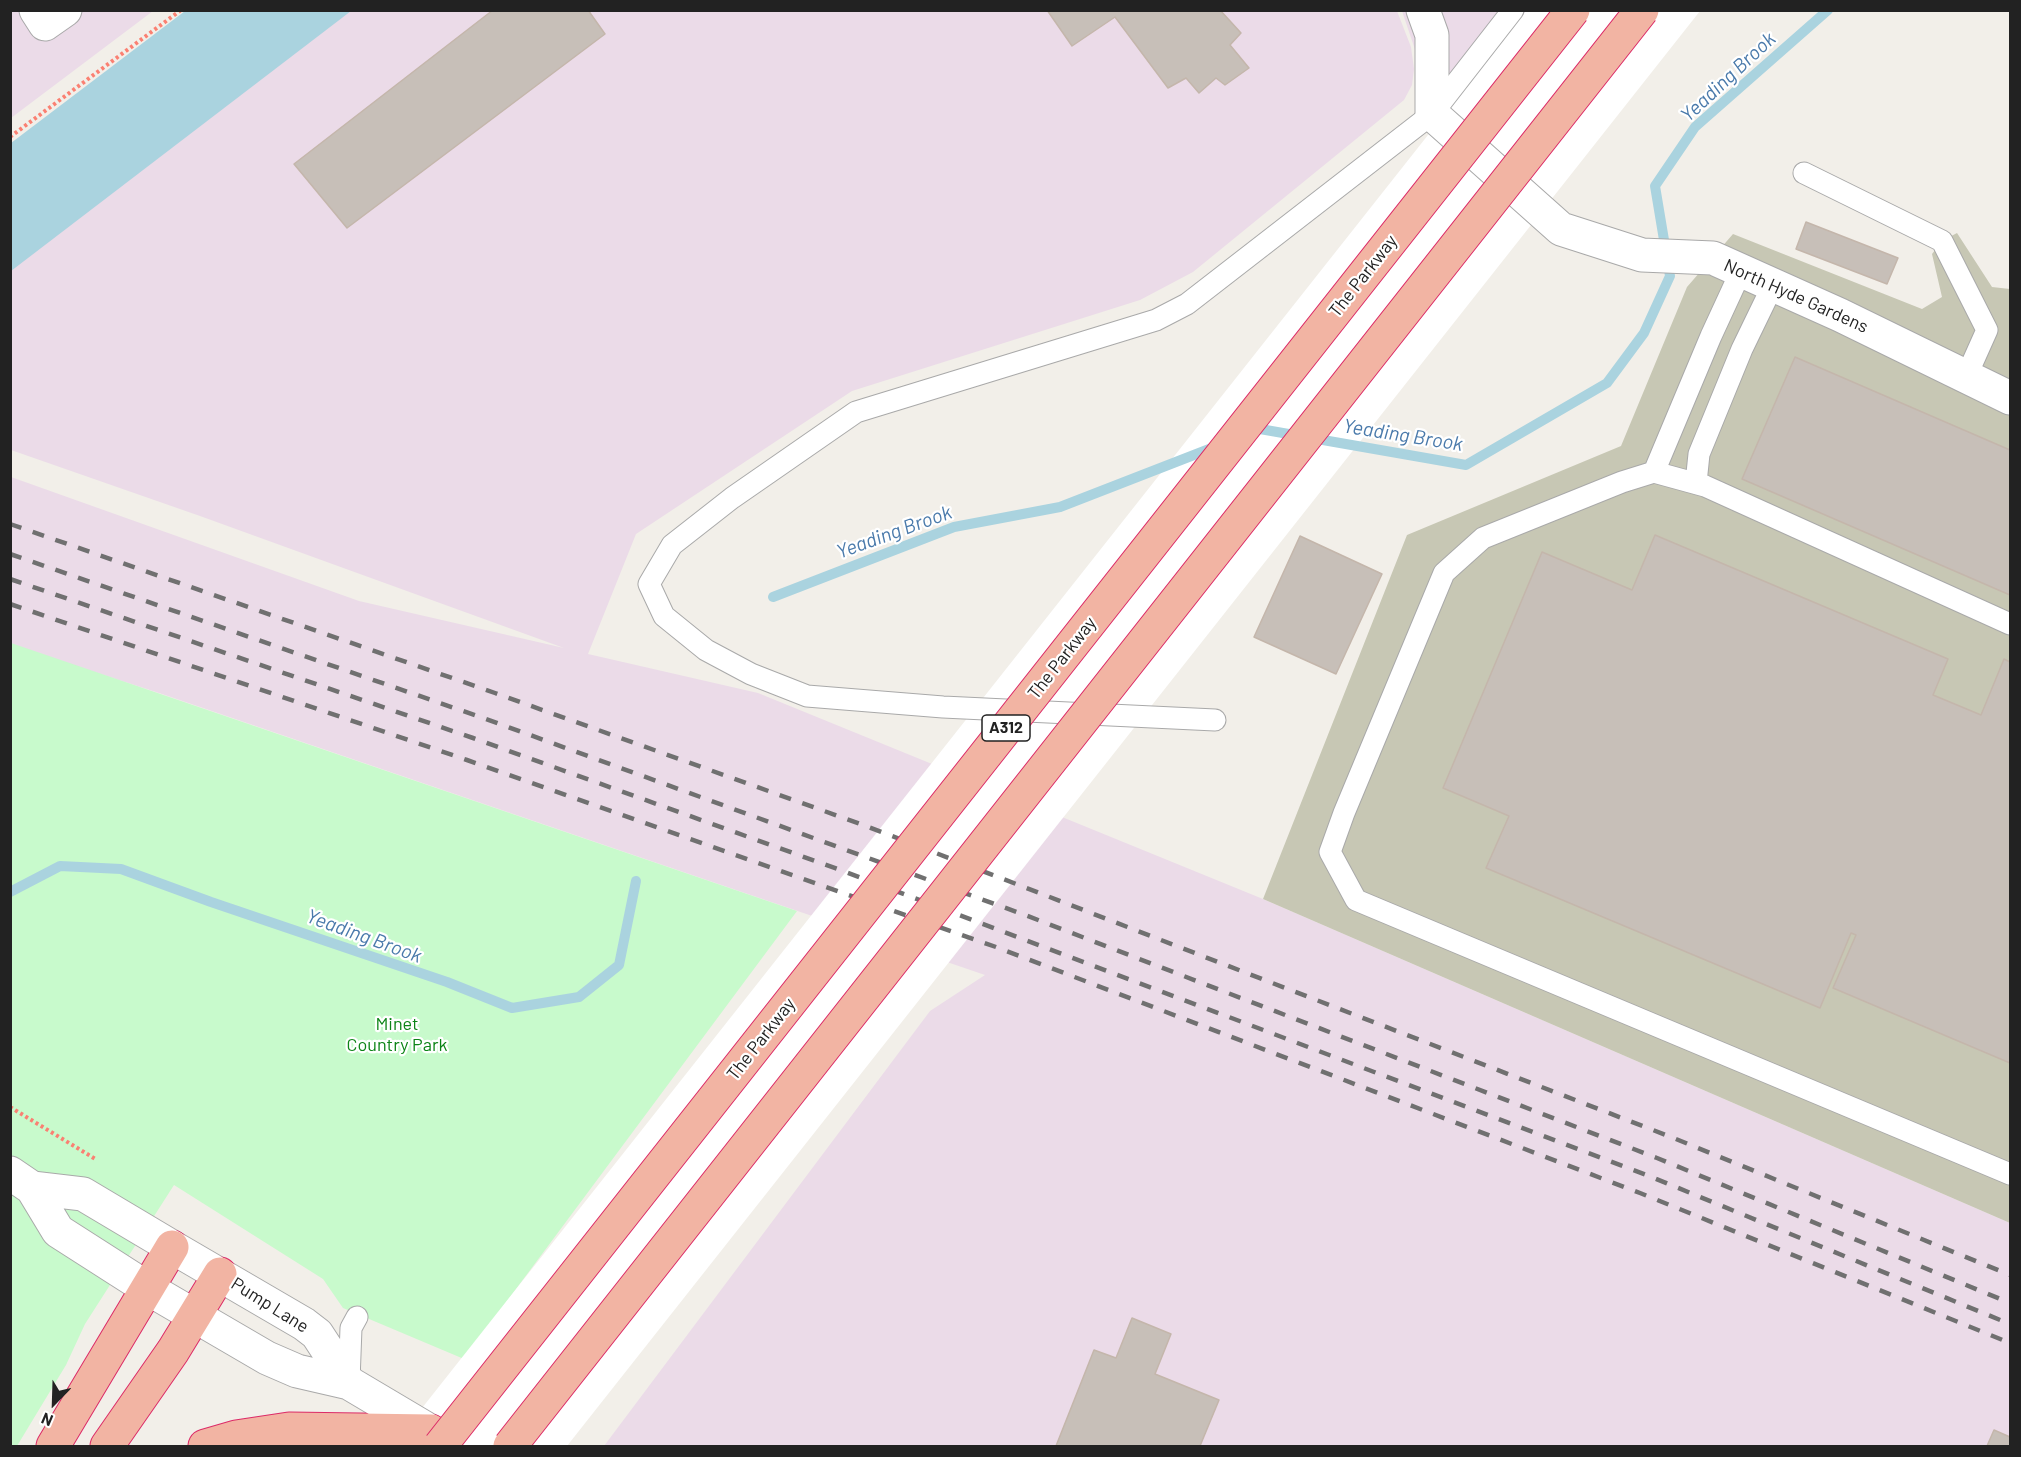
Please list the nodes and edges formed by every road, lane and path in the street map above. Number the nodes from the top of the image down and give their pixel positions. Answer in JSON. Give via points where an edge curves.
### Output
{"nodes":[{"id":1,"x":181,"y":10,"type":"edge"},
{"id":2,"x":1423,"y":10,"type":"edge"},
{"id":3,"x":1513,"y":10,"type":"edge"},
{"id":4,"x":1573,"y":10,"type":"edge"},
{"id":5,"x":1642,"y":10,"type":"edge"},
{"id":6,"x":1432,"y":114,"type":"junction"},
{"id":7,"x":10,"y":137,"type":"edge"},
{"id":8,"x":1804,"y":173,"type":"dead end"},
{"id":9,"x":1727,"y":264,"type":"junction"},
{"id":10,"x":1773,"y":285,"type":"junction"},
{"id":11,"x":1966,"y":377,"type":"junction"},
{"id":12,"x":2010,"y":399,"type":"edge"},
{"id":13,"x":1654,"y":472,"type":"junction"},
{"id":14,"x":1696,"y":483,"type":"junction"},
{"id":15,"x":2010,"y":624,"type":"edge"},
{"id":16,"x":1215,"y":720,"type":"dead end"},
{"id":17,"x":10,"y":1107,"type":"edge"},
{"id":18,"x":47,"y":1130,"type":"dead end"},
{"id":19,"x":2010,"y":1174,"type":"edge"},
{"id":20,"x":21,"y":1181,"type":"edge"},
{"id":21,"x":172,"y":1247,"type":"junction"},
{"id":22,"x":220,"y":1274,"type":"junction"},
{"id":23,"x":147,"y":1287,"type":"junction"},
{"id":24,"x":194,"y":1315,"type":"junction"},
{"id":25,"x":357,"y":1317,"type":"dead end"},
{"id":26,"x":349,"y":1383,"type":"junction"},
{"id":27,"x":443,"y":1441,"type":"edge"},
{"id":28,"x":53,"y":1446,"type":"edge"},
{"id":29,"x":107,"y":1446,"type":"edge"},
{"id":30,"x":205,"y":1446,"type":"edge"},
{"id":31,"x":510,"y":1446,"type":"edge"}],
"edges":[{"from":1,"to":7,"type":"path"},
{"from":2,"to":6,"type":"street","via":[[1432,35]]},
{"from":3,"to":6,"type":"lane"},
{"from":4,"to":27,"type":"highway","name":"The Parkway","number":"A312","bridge":true},
{"from":5,"to":31,"type":"highway","bridge":true},
{"from":6,"to":9,"type":"street","name":"North Hyde Gardens","via":[[1561,229],[1642,255]]},
{"from":6,"to":16,"type":"lane","via":[[1187,304],[1156,320],[856,412],[672,544],[649,584],[664,616],[706,650],[751,674],[807,696],[943,708]]},
{"from":8,"to":11,"type":"lane","via":[[1942,241],[1987,330]]},
{"from":9,"to":10,"type":"street","name":"North Hyde Gardens"},
{"from":9,"to":13,"type":"lane","via":[[1711,336]]},
{"from":10,"to":11,"type":"street","name":"North Hyde Gardens"},
{"from":10,"to":14,"type":"lane","via":[[1699,454]]},
{"from":11,"to":12,"type":"street","name":"North Hyde Gardens"},
{"from":13,"to":14,"type":"lane"},
{"from":13,"to":19,"type":"lane","via":[[1483,538],[1444,573],[1330,852],[1356,900]]},
{"from":14,"to":15,"type":"lane"},
{"from":17,"to":18,"type":"path"},
{"from":20,"to":21,"type":"street","name":"Pump Lane","via":[[83,1194]]},
{"from":20,"to":23,"type":"street","name":"Pump Lane","via":[[58,1231]]},
{"from":21,"to":22,"type":"street","name":"Pump Lane"},
{"from":21,"to":23,"type":"highway"},
{"from":22,"to":24,"type":"highway"},
{"from":22,"to":26,"type":"street","name":"Pump Lane","via":[[317,1334]]},
{"from":23,"to":24,"type":"street","name":"Pump Lane"},
{"from":23,"to":28,"type":"highway"},
{"from":24,"to":26,"type":"street","name":"Pump Lane","via":[[267,1358],[297,1371]]},
{"from":24,"to":29,"type":"highway"},
{"from":25,"to":26,"type":"lane","via":[[351,1328]]},
{"from":26,"to":27,"type":"street","name":"Pump Lane"},
{"from":27,"to":30,"type":"highway","via":[[290,1429]]}]}
